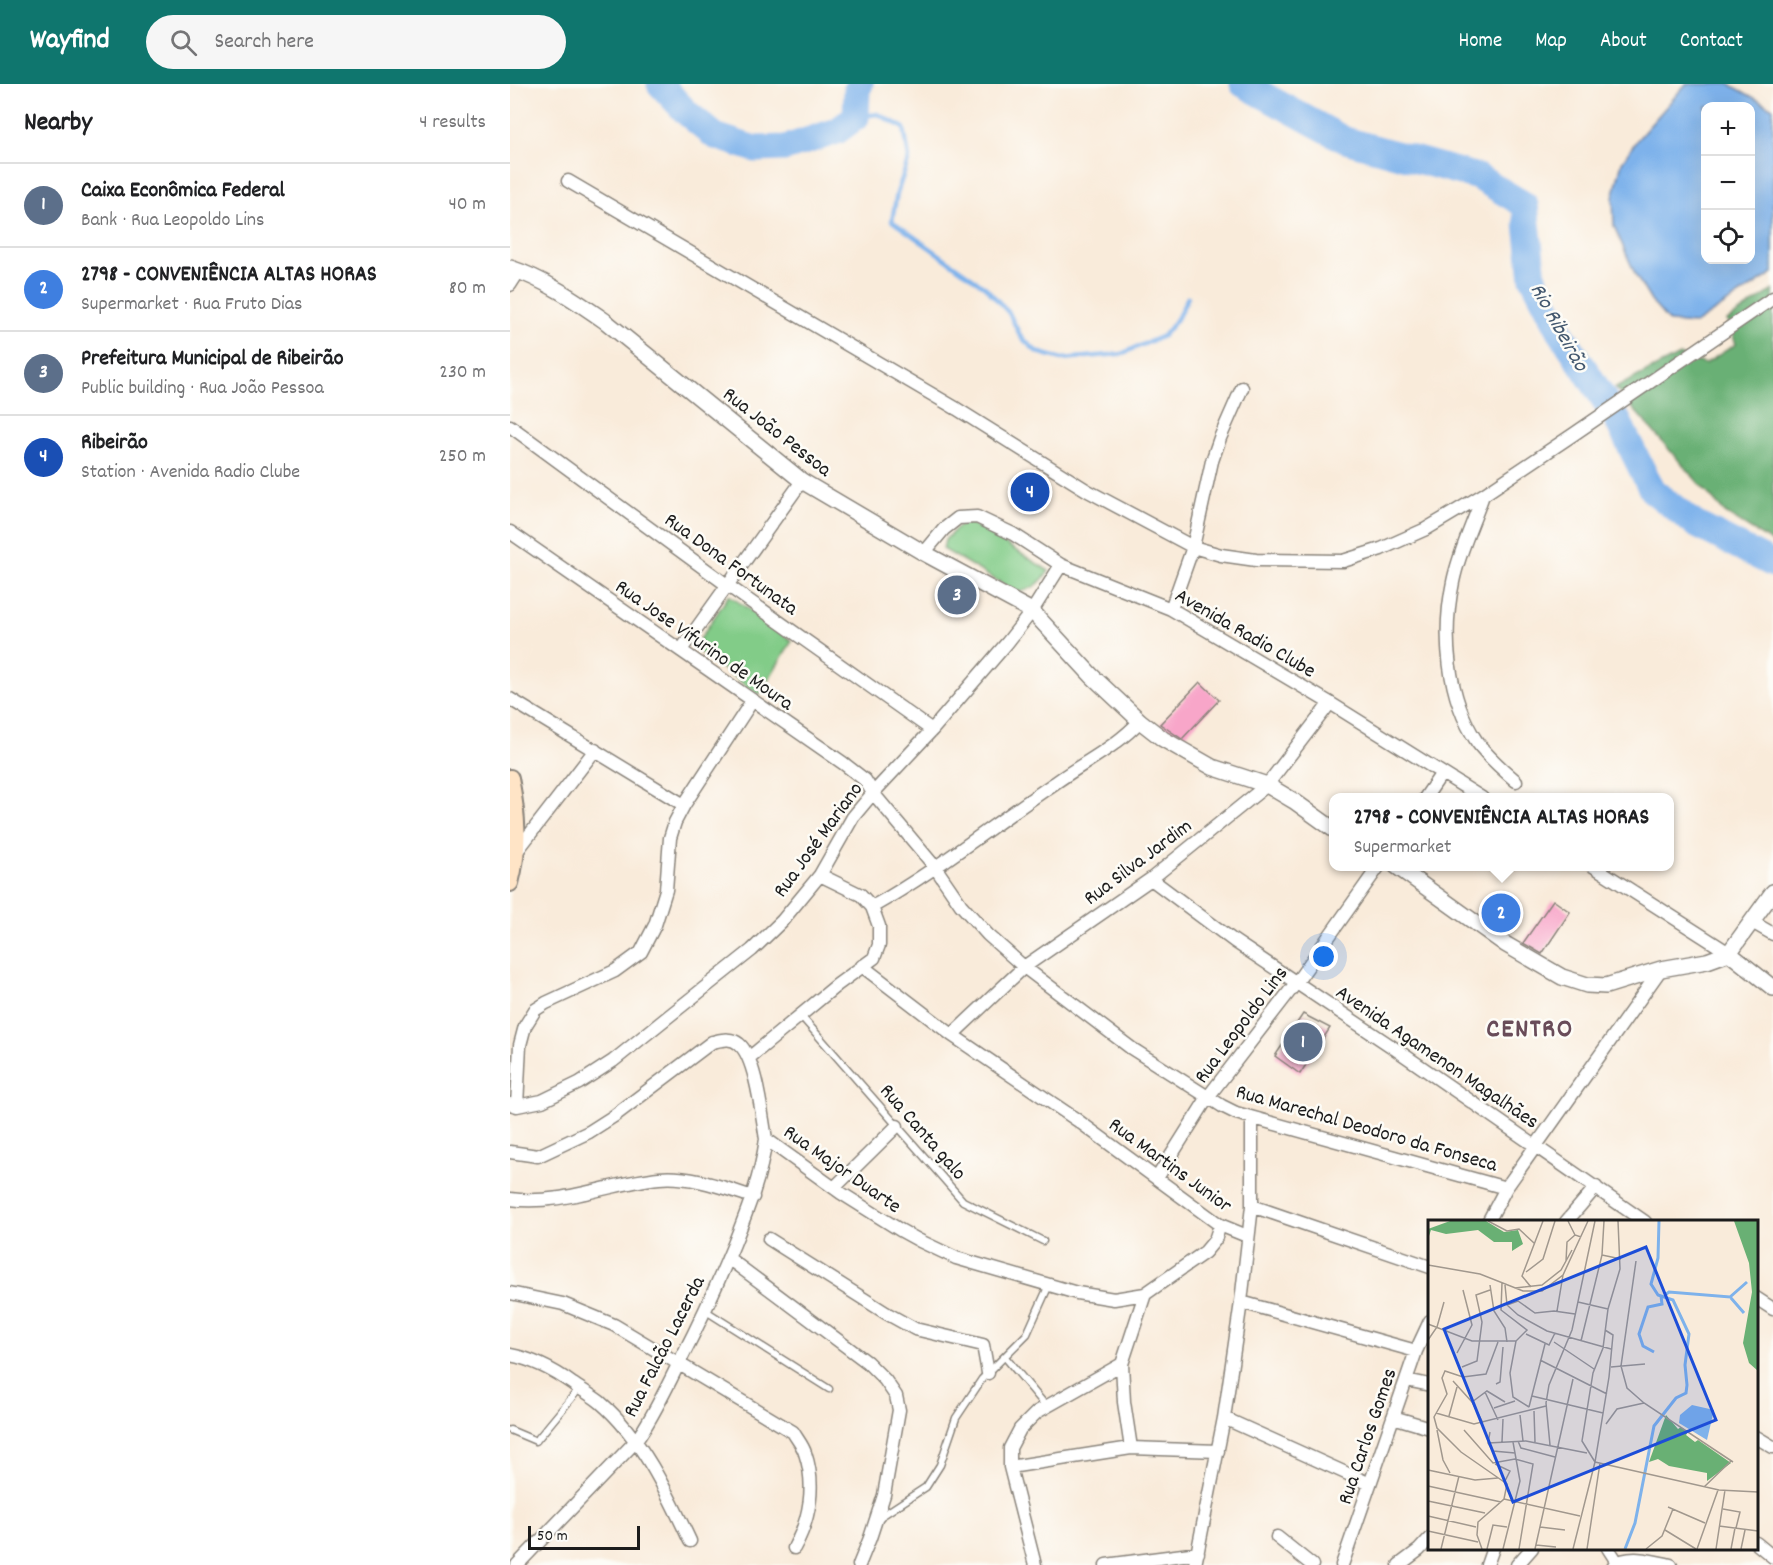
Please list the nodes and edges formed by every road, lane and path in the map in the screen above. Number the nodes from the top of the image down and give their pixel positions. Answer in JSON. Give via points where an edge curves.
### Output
{"nodes":[{"id":1,"x":568,"y":181,"type":"dead end"},
{"id":2,"x":515,"y":269,"type":"edge"},
{"id":3,"x":510,"y":285,"type":"edge"},
{"id":4,"x":1773,"y":298,"type":"edge"},
{"id":5,"x":1242,"y":388,"type":"dead end"},
{"id":6,"x":510,"y":426,"type":"edge"},
{"id":7,"x":802,"y":482,"type":"junction"},
{"id":8,"x":1483,"y":495,"type":"junction"},
{"id":9,"x":510,"y":532,"type":"edge"},
{"id":10,"x":1193,"y":547,"type":"junction"},
{"id":11,"x":924,"y":553,"type":"junction"},
{"id":12,"x":1061,"y":565,"type":"junction"},
{"id":13,"x":727,"y":585,"type":"junction"},
{"id":14,"x":1171,"y":609,"type":"junction"},
{"id":15,"x":1032,"y":610,"type":"junction"},
{"id":16,"x":681,"y":650,"type":"junction"},
{"id":17,"x":510,"y":699,"type":"edge"},
{"id":18,"x":752,"y":701,"type":"junction"},
{"id":19,"x":1330,"y":703,"type":"junction"},
{"id":20,"x":1140,"y":721,"type":"junction"},
{"id":21,"x":932,"y":730,"type":"junction"},
{"id":22,"x":595,"y":750,"type":"junction"},
{"id":23,"x":1442,"y":773,"type":"junction"},
{"id":24,"x":510,"y":778,"type":"edge"},
{"id":25,"x":1516,"y":781,"type":"dead end"},
{"id":26,"x":1267,"y":785,"type":"junction"},
{"id":27,"x":873,"y":793,"type":"junction"},
{"id":28,"x":1428,"y":793,"type":"edge"},
{"id":29,"x":1474,"y":793,"type":"edge"},
{"id":30,"x":684,"y":805,"type":"junction"},
{"id":31,"x":1329,"y":826,"type":"edge"},
{"id":32,"x":517,"y":851,"type":"junction"},
{"id":33,"x":935,"y":867,"type":"junction"},
{"id":34,"x":1376,"y":871,"type":"edge"},
{"id":35,"x":1402,"y":871,"type":"edge"},
{"id":36,"x":1599,"y":871,"type":"edge"},
{"id":37,"x":820,"y":875,"type":"junction"},
{"id":38,"x":1151,"y":879,"type":"junction"},
{"id":39,"x":510,"y":883,"type":"edge"},
{"id":40,"x":1773,"y":892,"type":"edge"},
{"id":41,"x":872,"y":908,"type":"junction"},
{"id":42,"x":1752,"y":922,"type":"junction"},
{"id":43,"x":1773,"y":934,"type":"edge"},
{"id":44,"x":1729,"y":953,"type":"junction"},
{"id":45,"x":862,"y":966,"type":"junction"},
{"id":46,"x":1024,"y":966,"type":"junction"},
{"id":47,"x":1661,"y":969,"type":"junction"},
{"id":48,"x":1296,"y":983,"type":"junction"},
{"id":49,"x":1773,"y":988,"type":"edge"},
{"id":50,"x":801,"y":1016,"type":"junction"},
{"id":51,"x":952,"y":1035,"type":"junction"},
{"id":52,"x":750,"y":1057,"type":"junction"},
{"id":53,"x":1208,"y":1097,"type":"junction"},
{"id":54,"x":514,"y":1105,"type":"edge"},
{"id":55,"x":1252,"y":1118,"type":"junction"},
{"id":56,"x":897,"y":1126,"type":"junction"},
{"id":57,"x":766,"y":1139,"type":"junction"},
{"id":58,"x":1537,"y":1147,"type":"junction"},
{"id":59,"x":510,"y":1152,"type":"edge"},
{"id":60,"x":1157,"y":1178,"type":"junction"},
{"id":61,"x":1596,"y":1187,"type":"junction"},
{"id":62,"x":834,"y":1188,"type":"junction"},
{"id":63,"x":1506,"y":1188,"type":"junction"},
{"id":64,"x":753,"y":1197,"type":"junction"},
{"id":65,"x":510,"y":1199,"type":"edge"},
{"id":66,"x":1252,"y":1206,"type":"junction"},
{"id":67,"x":1489,"y":1220,"type":"edge"},
{"id":68,"x":1567,"y":1220,"type":"edge"},
{"id":69,"x":1644,"y":1220,"type":"edge"},
{"id":70,"x":1220,"y":1224,"type":"junction"},
{"id":71,"x":1247,"y":1236,"type":"junction"},
{"id":72,"x":769,"y":1239,"type":"dead end"},
{"id":73,"x":1043,"y":1241,"type":"dead end"},
{"id":74,"x":728,"y":1258,"type":"junction"},
{"id":75,"x":1428,"y":1266,"type":"edge"},
{"id":76,"x":1049,"y":1284,"type":"junction"},
{"id":77,"x":510,"y":1293,"type":"edge"},
{"id":78,"x":1145,"y":1294,"type":"junction"},
{"id":79,"x":1758,"y":1299,"type":"edge"},
{"id":80,"x":1241,"y":1302,"type":"junction"},
{"id":81,"x":1773,"y":1309,"type":"edge"},
{"id":82,"x":706,"y":1311,"type":"junction"},
{"id":83,"x":1428,"y":1325,"type":"edge"},
{"id":84,"x":1416,"y":1351,"type":"junction"},
{"id":85,"x":510,"y":1355,"type":"edge"},
{"id":86,"x":1005,"y":1357,"type":"junction"},
{"id":87,"x":679,"y":1363,"type":"junction"},
{"id":88,"x":1122,"y":1364,"type":"junction"},
{"id":89,"x":988,"y":1373,"type":"junction"},
{"id":90,"x":1406,"y":1380,"type":"junction"},
{"id":91,"x":1428,"y":1385,"type":"edge"},
{"id":92,"x":580,"y":1388,"type":"junction"},
{"id":93,"x":829,"y":1389,"type":"dead end"},
{"id":94,"x":1046,"y":1406,"type":"junction"},
{"id":95,"x":1393,"y":1417,"type":"junction"},
{"id":96,"x":1224,"y":1418,"type":"junction"},
{"id":97,"x":1428,"y":1427,"type":"edge"},
{"id":98,"x":510,"y":1430,"type":"edge"},
{"id":99,"x":1758,"y":1438,"type":"edge"},
{"id":100,"x":636,"y":1441,"type":"junction"},
{"id":101,"x":1773,"y":1447,"type":"edge"},
{"id":102,"x":1131,"y":1448,"type":"junction"},
{"id":103,"x":1218,"y":1451,"type":"junction"},
{"id":104,"x":1010,"y":1467,"type":"junction"},
{"id":105,"x":1370,"y":1484,"type":"junction"},
{"id":106,"x":876,"y":1520,"type":"junction"},
{"id":107,"x":1277,"y":1537,"type":"dead end"},
{"id":108,"x":1428,"y":1540,"type":"edge"},
{"id":109,"x":690,"y":1541,"type":"dead end"},
{"id":110,"x":1758,"y":1545,"type":"edge"},
{"id":111,"x":794,"y":1548,"type":"dead end"},
{"id":112,"x":1492,"y":1550,"type":"edge"},
{"id":113,"x":1530,"y":1550,"type":"edge"},
{"id":114,"x":1609,"y":1550,"type":"edge"},
{"id":115,"x":1771,"y":1558,"type":"edge"},
{"id":116,"x":1196,"y":1559,"type":"edge"},
{"id":117,"x":1616,"y":1564,"type":"edge"},
{"id":118,"x":517,"y":1565,"type":"edge"},
{"id":119,"x":859,"y":1565,"type":"edge"},
{"id":120,"x":1035,"y":1565,"type":"edge"},
{"id":121,"x":1106,"y":1565,"type":"edge"},
{"id":122,"x":1312,"y":1565,"type":"edge"},
{"id":123,"x":1342,"y":1565,"type":"edge"},
{"id":124,"x":1399,"y":1565,"type":"edge"},
{"id":125,"x":1487,"y":1565,"type":"edge"},
{"id":126,"x":1517,"y":1565,"type":"edge"},
{"id":127,"x":1671,"y":1565,"type":"edge"}],
"edges":[{"from":1,"to":10,"type":"street","via":[[1088,491]]},
{"from":2,"to":3,"type":"street"},
{"from":2,"to":7,"type":"street","name":"Rua João Pessoa","via":[[579,302],[605,321]]},
{"from":4,"to":8,"type":"street"},
{"from":5,"to":10,"type":"street","via":[[1212,461]]},
{"from":6,"to":13,"type":"street","name":"Rua Dona Fortunata"},
{"from":7,"to":11,"type":"street","name":"Rua João Pessoa"},
{"from":7,"to":13,"type":"street"},
{"from":8,"to":10,"type":"street","via":[[1426,529],[1343,561],[1256,560]]},
{"from":8,"to":25,"type":"street","via":[[1463,548],[1449,607],[1452,680],[1478,743]]},
{"from":9,"to":16,"type":"street","name":"Rua Jose Vifurino de Moura"},
{"from":10,"to":14,"type":"street"},
{"from":11,"to":12,"type":"street","name":"Avenida Radio Clube","via":[[958,518],[977,517],[1013,534]]},
{"from":11,"to":15,"type":"street","name":"Rua João Pessoa"},
{"from":12,"to":14,"type":"street","name":"Avenida Radio Clube"},
{"from":12,"to":15,"type":"street","name":"Rua José Mariano"},
{"from":13,"to":16,"type":"street"},
{"from":13,"to":21,"type":"street","name":"Rua Dona Fortunata"},
{"from":14,"to":19,"type":"street","name":"Avenida Radio Clube"},
{"from":15,"to":20,"type":"street","name":"Rua João Pessoa","via":[[1092,676]]},
{"from":15,"to":21,"type":"street","name":"Rua José Mariano"},
{"from":16,"to":18,"type":"street","name":"Rua Jose Vifurino de Moura"},
{"from":17,"to":22,"type":"street"},
{"from":18,"to":27,"type":"street","name":"Rua Jose Vifurino de Moura","via":[[843,763],[865,780]]},
{"from":18,"to":30,"type":"street"},
{"from":19,"to":23,"type":"street","name":"Avenida Radio Clube"},
{"from":19,"to":26,"type":"street","name":"Rua Silva Jardim"},
{"from":20,"to":26,"type":"street","name":"Rua João Pessoa","via":[[1184,753]]},
{"from":20,"to":33,"type":"street","via":[[1120,741]]},
{"from":21,"to":27,"type":"street","name":"Rua José Mariano"},
{"from":22,"to":30,"type":"street"},
{"from":22,"to":32,"type":"street"},
{"from":23,"to":28,"type":"street"},
{"from":23,"to":29,"type":"street","name":"Avenida Radio Clube"},
{"from":24,"to":32,"type":"main road"},
{"from":26,"to":31,"type":"street","name":"Rua João Pessoa"},
{"from":26,"to":38,"type":"street","name":"Rua Silva Jardim"},
{"from":27,"to":33,"type":"street","name":"Rua Marechal Deodoro da Fonseca"},
{"from":27,"to":37,"type":"street","name":"Rua José Mariano","via":[[853,817]]},
{"from":30,"to":54,"type":"street","via":[[670,838],[666,890],[656,925],[641,952],[615,971],[535,1011],[525,1026],[520,1045]]},
{"from":32,"to":39,"type":"main road"},
{"from":33,"to":41,"type":"street"},
{"from":33,"to":46,"type":"street","name":"Rua Marechal Deodoro da Fonseca","via":[[961,905]]},
{"from":34,"to":48,"type":"street","name":"Rua Leopoldo Lins"},
{"from":35,"to":47,"type":"street","via":[[1505,944],[1562,977],[1606,986]]},
{"from":36,"to":44,"type":"street"},
{"from":37,"to":41,"type":"street","via":[[861,895]]},
{"from":37,"to":54,"type":"street","name":"Rua José Mariano","via":[[752,950],[613,1061],[567,1090],[542,1101]]},
{"from":38,"to":46,"type":"street","name":"Rua Silva Jardim"},
{"from":38,"to":48,"type":"street","name":"Avenida Agamenon Magalhães"},
{"from":40,"to":42,"type":"street"},
{"from":41,"to":45,"type":"street","via":[[879,926],[879,945],[874,958]]},
{"from":42,"to":43,"type":"street"},
{"from":42,"to":44,"type":"street"},
{"from":44,"to":47,"type":"street"},
{"from":44,"to":49,"type":"street"},
{"from":45,"to":50,"type":"street"},
{"from":45,"to":51,"type":"street","name":"Rua Martins Junior"},
{"from":46,"to":51,"type":"street","name":"Rua Silva Jardim"},
{"from":46,"to":53,"type":"street","name":"Rua Marechal Deodoro da Fonseca","via":[[1131,1047]]},
{"from":47,"to":58,"type":"street"},
{"from":48,"to":53,"type":"street","name":"Rua Leopoldo Lins"},
{"from":48,"to":58,"type":"street","name":"Avenida Agamenon Magalhães"},
{"from":50,"to":52,"type":"street"},
{"from":50,"to":56,"type":"lane","name":"Rua Canta galo"},
{"from":51,"to":60,"type":"street","name":"Rua Martins Junior"},
{"from":52,"to":57,"type":"street","name":"Rua Major Duarte"},
{"from":52,"to":59,"type":"street","via":[[733,1040],[712,1042],[589,1132],[538,1156]]},
{"from":53,"to":55,"type":"street","name":"Rua Marechal Deodoro da Fonseca"},
{"from":53,"to":60,"type":"street","name":"Rua Leopoldo Lins"},
{"from":55,"to":63,"type":"street","name":"Rua Marechal Deodoro da Fonseca"},
{"from":55,"to":66,"type":"street"},
{"from":56,"to":62,"type":"street"},
{"from":56,"to":73,"type":"lane","name":"Rua Canta galo","via":[[963,1201]]},
{"from":57,"to":62,"type":"street","name":"Rua Major Duarte"},
{"from":57,"to":64,"type":"street","name":"Rua Falcão Lacerda"},
{"from":58,"to":61,"type":"street","name":"Avenida Agamenon Magalhães"},
{"from":58,"to":63,"type":"street"},
{"from":60,"to":70,"type":"street","name":"Rua Martins Junior"},
{"from":61,"to":68,"type":"street"},
{"from":61,"to":69,"type":"street","name":"Avenida Agamenon Magalhães"},
{"from":62,"to":76,"type":"street","name":"Rua Major Duarte","via":[[900,1230],[956,1258]]},
{"from":63,"to":67,"type":"street"},
{"from":64,"to":65,"type":"street","via":[[686,1179],[660,1178],[565,1197]]},
{"from":64,"to":74,"type":"street","name":"Rua Falcão Lacerda"},
{"from":66,"to":71,"type":"street"},
{"from":66,"to":75,"type":"street"},
{"from":70,"to":71,"type":"street","name":"Rua Martins Junior"},
{"from":70,"to":78,"type":"street","name":"Rua Major Duarte","via":[[1215,1240],[1205,1252]]},
{"from":71,"to":80,"type":"street","name":"Rua Martins Junior"},
{"from":72,"to":89,"type":"street","via":[[915,1329],[983,1345]]},
{"from":74,"to":82,"type":"street","name":"Rua Falcão Lacerda"},
{"from":74,"to":106,"type":"street","via":[[867,1362],[896,1396],[899,1410]]},
{"from":76,"to":78,"type":"street","name":"Rua Major Duarte","via":[[1114,1299]]},
{"from":76,"to":86,"type":"lane","via":[[1027,1334]]},
{"from":77,"to":87,"type":"street","via":[[563,1304],[614,1325]]},
{"from":78,"to":88,"type":"street"},
{"from":79,"to":81,"type":"street"},
{"from":80,"to":84,"type":"street"},
{"from":80,"to":96,"type":"street","name":"Rua Martins Junior"},
{"from":82,"to":87,"type":"street","name":"Rua Falcão Lacerda"},
{"from":82,"to":93,"type":"lane"},
{"from":83,"to":84,"type":"street","name":"Rua Carlos Gomes"},
{"from":84,"to":90,"type":"street","name":"Rua Carlos Gomes"},
{"from":85,"to":92,"type":"street","via":[[560,1374]]},
{"from":86,"to":89,"type":"lane"},
{"from":86,"to":94,"type":"lane"},
{"from":87,"to":100,"type":"street","name":"Rua Falcão Lacerda"},
{"from":87,"to":111,"type":"street","via":[[793,1432],[805,1451],[810,1509]]},
{"from":88,"to":94,"type":"street"},
{"from":88,"to":102,"type":"street"},
{"from":89,"to":106,"type":"lane","via":[[956,1418],[940,1465],[926,1487]]},
{"from":90,"to":91,"type":"street"},
{"from":90,"to":95,"type":"street","name":"Rua Carlos Gomes"},
{"from":92,"to":98,"type":"lane","via":[[536,1441]]},
{"from":92,"to":100,"type":"street","via":[[600,1402]]},
{"from":94,"to":104,"type":"street","via":[[1020,1429],[1010,1448]]},
{"from":95,"to":97,"type":"street"},
{"from":95,"to":105,"type":"street","name":"Rua Carlos Gomes"},
{"from":96,"to":103,"type":"street","name":"Rua Martins Junior"},
{"from":96,"to":105,"type":"street"},
{"from":99,"to":101,"type":"street"},
{"from":100,"to":109,"type":"street"},
{"from":100,"to":118,"type":"street","name":"Rua Falcão Lacerda"},
{"from":102,"to":103,"type":"street"},
{"from":102,"to":104,"type":"street"},
{"from":103,"to":116,"type":"street","name":"Rua Martins Junior"},
{"from":104,"to":120,"type":"street"},
{"from":105,"to":123,"type":"street","name":"Rua Carlos Gomes"},
{"from":106,"to":119,"type":"street"},
{"from":107,"to":122,"type":"street"},
{"from":108,"to":124,"type":"street"},
{"from":110,"to":115,"type":"street"},
{"from":112,"to":125,"type":"street"},
{"from":113,"to":126,"type":"street"},
{"from":114,"to":117,"type":"street"},
{"from":116,"to":121,"type":"street"},
{"from":117,"to":127,"type":"street","via":[[1647,1560]]}]}
